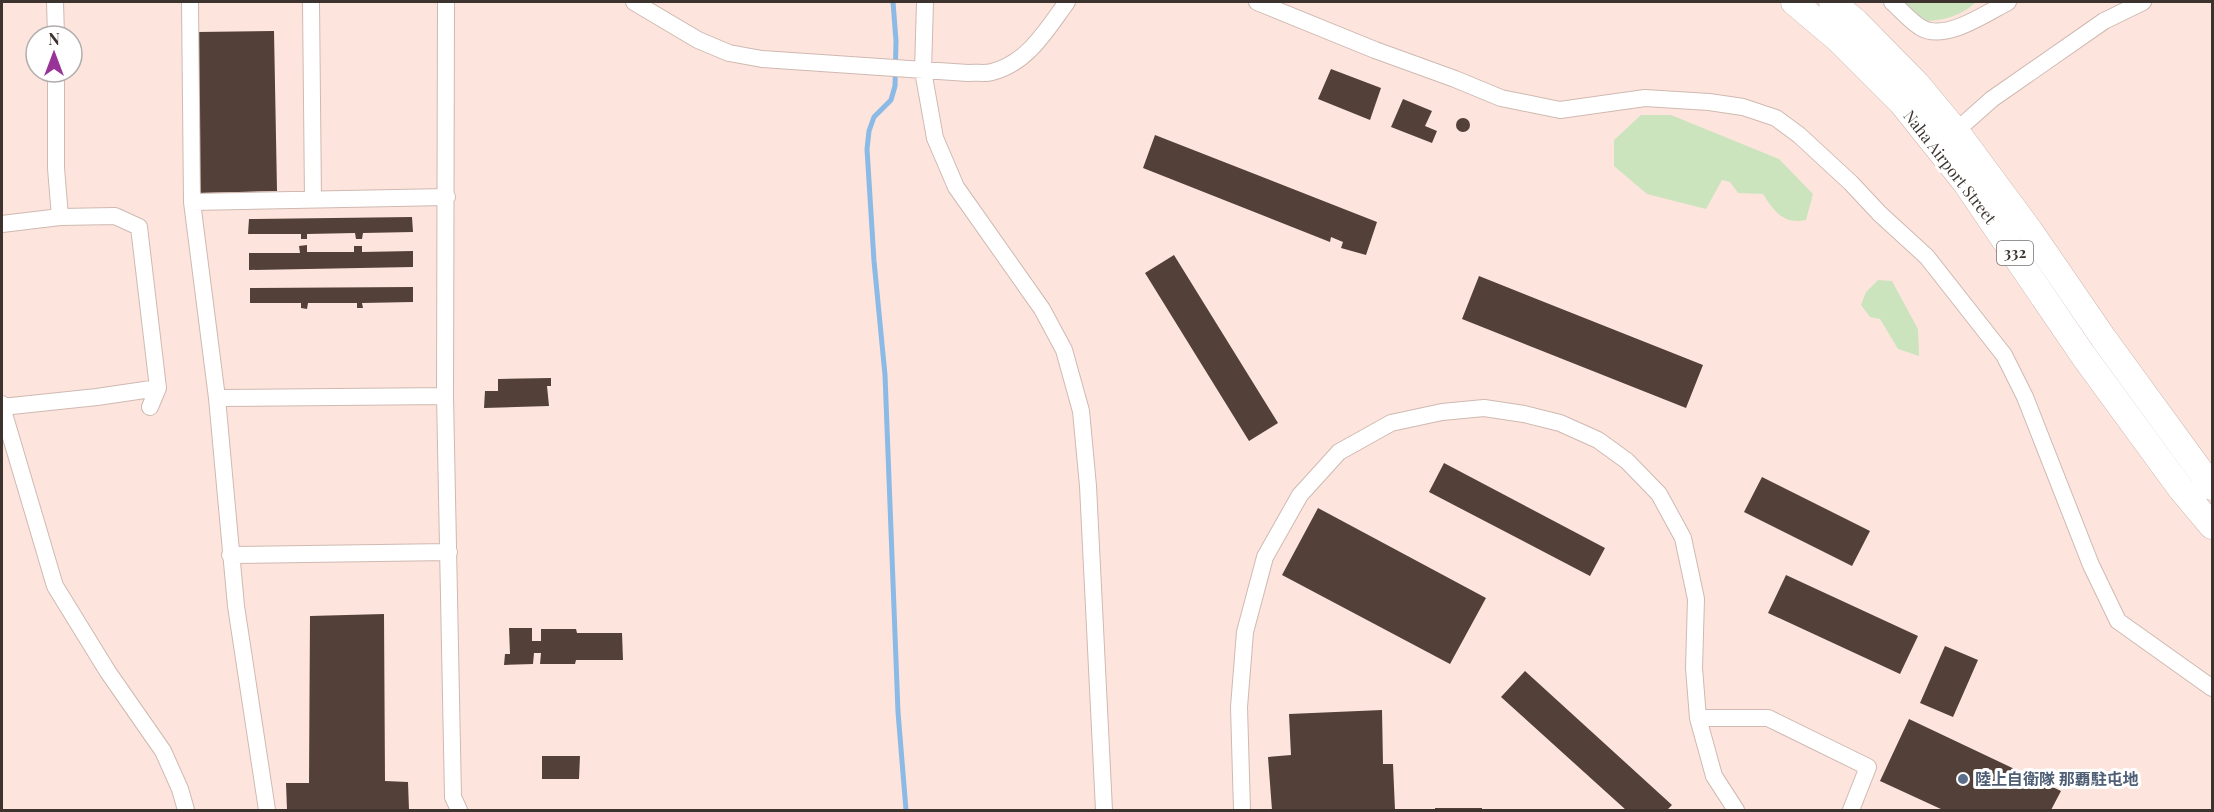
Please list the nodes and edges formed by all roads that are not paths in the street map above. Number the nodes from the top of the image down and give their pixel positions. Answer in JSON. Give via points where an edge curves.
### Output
{"nodes":[{"id":1,"x":55,"y":2,"type":"edge"},
{"id":2,"x":190,"y":2,"type":"edge"},
{"id":3,"x":311,"y":2,"type":"edge"},
{"id":4,"x":445,"y":2,"type":"edge"},
{"id":5,"x":634,"y":2,"type":"edge"},
{"id":6,"x":925,"y":2,"type":"edge"},
{"id":7,"x":1067,"y":2,"type":"edge"},
{"id":8,"x":1257,"y":2,"type":"edge"},
{"id":9,"x":1794,"y":2,"type":"edge"},
{"id":10,"x":1832,"y":2,"type":"edge"},
{"id":11,"x":1892,"y":2,"type":"edge"},
{"id":12,"x":2143,"y":2,"type":"edge"},
{"id":13,"x":2002,"y":3,"type":"edge"},
{"id":14,"x":56,"y":24,"type":"edge"},
{"id":15,"x":923,"y":71,"type":"junction"},
{"id":16,"x":56,"y":84,"type":"edge"},
{"id":17,"x":1956,"y":131,"type":"junction"},
{"id":18,"x":447,"y":197,"type":"junction"},
{"id":19,"x":313,"y":200,"type":"junction"},
{"id":20,"x":192,"y":202,"type":"junction"},
{"id":21,"x":60,"y":217,"type":"junction"},
{"id":22,"x":2,"y":224,"type":"edge"},
{"id":23,"x":158,"y":388,"type":"junction"},
{"id":24,"x":445,"y":396,"type":"junction"},
{"id":25,"x":217,"y":398,"type":"junction"},
{"id":26,"x":2,"y":405,"type":"edge"},
{"id":27,"x":150,"y":407,"type":"dead end"},
{"id":28,"x":2212,"y":487,"type":"edge"},
{"id":29,"x":2212,"y":526,"type":"edge"},
{"id":30,"x":449,"y":552,"type":"junction"},
{"id":31,"x":230,"y":555,"type":"junction"},
{"id":32,"x":2212,"y":688,"type":"edge"},
{"id":33,"x":1698,"y":718,"type":"junction"},
{"id":34,"x":186,"y":810,"type":"edge"},
{"id":35,"x":267,"y":810,"type":"edge"},
{"id":36,"x":459,"y":810,"type":"edge"},
{"id":37,"x":1104,"y":810,"type":"edge"},
{"id":38,"x":1242,"y":810,"type":"edge"},
{"id":39,"x":1736,"y":810,"type":"edge"},
{"id":40,"x":1851,"y":810,"type":"edge"}],
"edges":[{"from":1,"to":14,"type":"lane"},
{"from":2,"to":20,"type":"lane"},
{"from":3,"to":19,"type":"lane"},
{"from":4,"to":18,"type":"lane"},
{"from":5,"to":15,"type":"lane","via":[[698,40],[729,53]]},
{"from":6,"to":15,"type":"lane"},
{"from":7,"to":15,"type":"lane","via":[[1037,44],[1014,63],[991,72]]},
{"from":8,"to":32,"type":"lane","via":[[1501,98],[1560,110],[1645,98],[1709,102],[1743,107],[1776,118],[1799,135],[1927,257],[2004,355],[2118,621]]},
{"from":9,"to":29,"type":"highway","name":"Naha Airport Street","number":"332","via":[[1839,40],[1900,102],[1958,173],[2090,364]]},
{"from":10,"to":17,"type":"highway","name":"Naha Airport Street","number":"332","via":[[1917,84]]},
{"from":11,"to":13,"type":"lane","via":[[1920,27],[1940,32],[1951,31]]},
{"from":12,"to":17,"type":"lane","via":[[2104,21],[1992,99]]},
{"from":15,"to":37,"type":"lane","via":[[935,138],[956,188],[1042,309],[1064,350],[1081,411]]},
{"from":16,"to":21,"type":"lane"},
{"from":17,"to":28,"type":"highway","name":"Naha Airport Street","number":"332"},
{"from":18,"to":19,"type":"lane"},
{"from":18,"to":24,"type":"lane"},
{"from":19,"to":20,"type":"lane"},
{"from":20,"to":25,"type":"lane"},
{"from":21,"to":22,"type":"lane"},
{"from":21,"to":23,"type":"lane","via":[[115,216],[139,227]]},
{"from":23,"to":26,"type":"lane"},
{"from":23,"to":27,"type":"lane"},
{"from":24,"to":25,"type":"lane"},
{"from":24,"to":30,"type":"lane"},
{"from":25,"to":31,"type":"lane"},
{"from":26,"to":34,"type":"lane","via":[[55,586],[163,751]]},
{"from":30,"to":31,"type":"lane"},
{"from":30,"to":36,"type":"lane","via":[[453,797]]},
{"from":31,"to":35,"type":"lane"},
{"from":33,"to":38,"type":"lane","via":[[1694,668],[1696,599],[1683,538],[1659,494],[1628,461],[1598,440],[1560,423],[1484,408],[1442,412],[1391,423],[1339,452],[1300,495],[1264,557],[1245,632],[1239,706]]},
{"from":33,"to":39,"type":"lane","via":[[1714,776]]},
{"from":33,"to":40,"type":"lane","via":[[1768,718],[1868,767]]}]}
